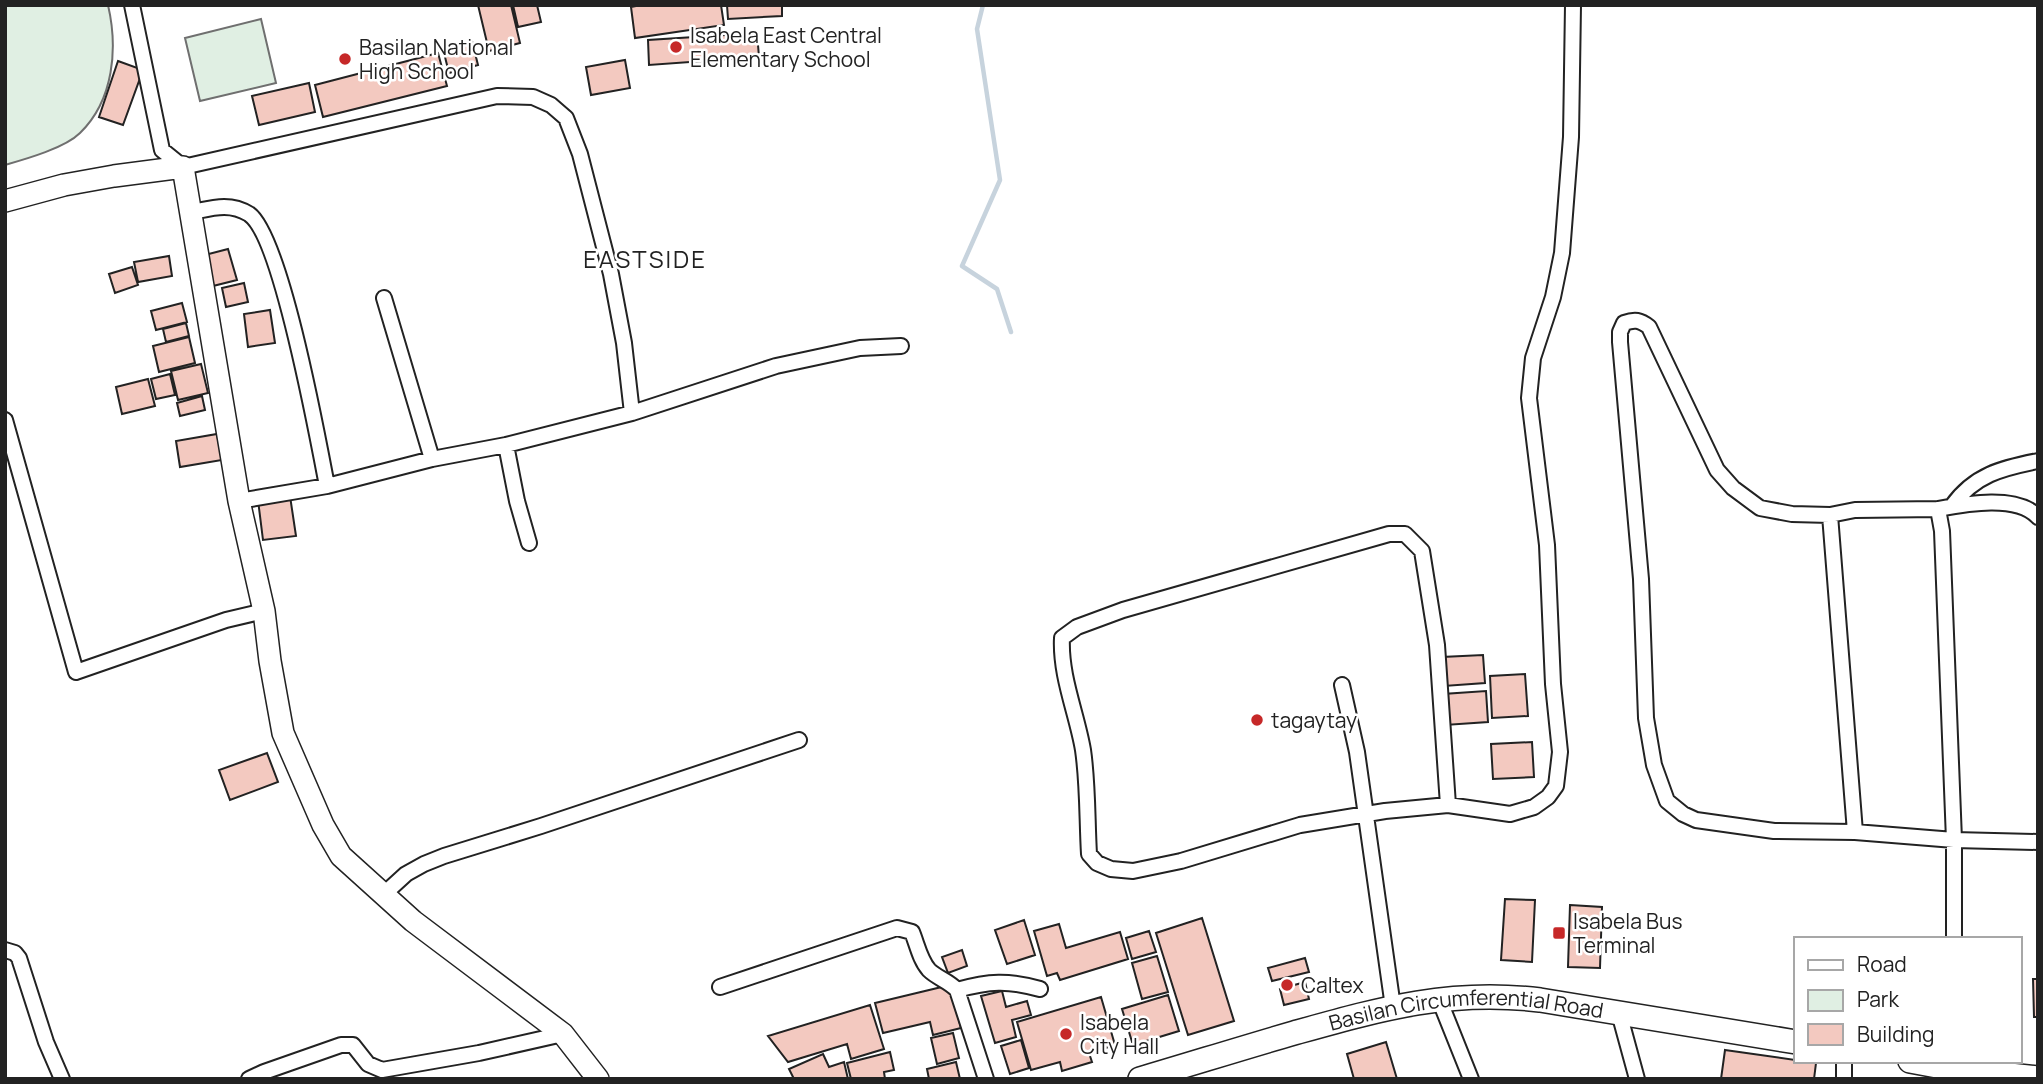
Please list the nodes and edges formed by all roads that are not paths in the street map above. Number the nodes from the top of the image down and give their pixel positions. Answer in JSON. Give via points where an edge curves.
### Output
{"nodes":[{"id":1,"x":132,"y":5,"type":"edge"},
{"id":2,"x":1573,"y":5,"type":"edge"},
{"id":3,"x":183,"y":167,"type":"junction"},
{"id":4,"x":5,"y":201,"type":"edge"},
{"id":5,"x":192,"y":212,"type":"junction"},
{"id":6,"x":384,"y":298,"type":"dead end"},
{"id":7,"x":901,"y":346,"type":"dead end"},
{"id":8,"x":632,"y":412,"type":"junction"},
{"id":9,"x":5,"y":420,"type":"edge"},
{"id":10,"x":506,"y":445,"type":"junction"},
{"id":11,"x":432,"y":459,"type":"junction"},
{"id":12,"x":2038,"y":461,"type":"edge"},
{"id":13,"x":327,"y":486,"type":"junction"},
{"id":14,"x":239,"y":501,"type":"junction"},
{"id":15,"x":1945,"y":508,"type":"junction"},
{"id":16,"x":1830,"y":515,"type":"junction"},
{"id":17,"x":2038,"y":517,"type":"edge"},
{"id":18,"x":529,"y":543,"type":"dead end"},
{"id":19,"x":264,"y":611,"type":"junction"},
{"id":20,"x":1342,"y":685,"type":"dead end"},
{"id":21,"x":799,"y":740,"type":"dead end"},
{"id":22,"x":1448,"y":805,"type":"junction"},
{"id":23,"x":1366,"y":814,"type":"junction"},
{"id":24,"x":1855,"y":832,"type":"junction"},
{"id":25,"x":1954,"y":840,"type":"junction"},
{"id":26,"x":2038,"y":842,"type":"edge"},
{"id":27,"x":383,"y":895,"type":"junction"},
{"id":28,"x":1954,"y":937,"type":"edge"},
{"id":29,"x":5,"y":950,"type":"edge"},
{"id":30,"x":720,"y":987,"type":"dead end"},
{"id":31,"x":1040,"y":989,"type":"dead end"},
{"id":32,"x":957,"y":990,"type":"junction"},
{"id":33,"x":1439,"y":999,"type":"junction"},
{"id":34,"x":1393,"y":1007,"type":"junction"},
{"id":35,"x":1619,"y":1013,"type":"junction"},
{"id":36,"x":563,"y":1034,"type":"junction"},
{"id":37,"x":1794,"y":1042,"type":"edge"},
{"id":38,"x":1932,"y":1063,"type":"edge"},
{"id":39,"x":1953,"y":1065,"type":"edge"},
{"id":40,"x":2038,"y":1078,"type":"edge"},
{"id":41,"x":62,"y":1079,"type":"edge"},
{"id":42,"x":250,"y":1079,"type":"edge"},
{"id":43,"x":598,"y":1079,"type":"edge"},
{"id":44,"x":986,"y":1079,"type":"edge"},
{"id":45,"x":1140,"y":1079,"type":"edge"},
{"id":46,"x":1471,"y":1079,"type":"edge"},
{"id":47,"x":1637,"y":1079,"type":"edge"}],
"edges":[{"from":1,"to":3,"type":"street","via":[[162,150]]},
{"from":2,"to":22,"type":"street","via":[[1562,253],[1533,358],[1529,398],[1547,545],[1559,775],[1548,797],[1510,814]]},
{"from":3,"to":4,"type":"street","via":[[77,183]]},
{"from":3,"to":5,"type":"street"},
{"from":3,"to":8,"type":"street","via":[[497,96],[533,97],[551,105],[566,118],[580,155],[611,274]]},
{"from":5,"to":13,"type":"street","via":[[235,207],[251,216],[267,240],[303,366]]},
{"from":5,"to":14,"type":"street"},
{"from":6,"to":11,"type":"street"},
{"from":7,"to":8,"type":"street","via":[[860,348],[776,366]]},
{"from":8,"to":10,"type":"street"},
{"from":9,"to":19,"type":"street","via":[[76,672]]},
{"from":10,"to":11,"type":"street"},
{"from":10,"to":18,"type":"street"},
{"from":11,"to":13,"type":"street"},
{"from":12,"to":15,"type":"street","via":[[1997,471]]},
{"from":13,"to":14,"type":"street"},
{"from":14,"to":19,"type":"street"},
{"from":15,"to":16,"type":"street"},
{"from":15,"to":17,"type":"street","via":[[1997,502],[2017,505]]},
{"from":15,"to":25,"type":"street","via":[[1942,531]]},
{"from":16,"to":24,"type":"street"},
{"from":16,"to":24,"type":"street","via":[[1760,508],[1733,488],[1717,470],[1649,327],[1641,321],[1624,323],[1621,365],[1641,579],[1646,718],[1654,765],[1667,801],[1696,820],[1774,831]]},
{"from":19,"to":27,"type":"street","via":[[283,733],[341,856]]},
{"from":20,"to":23,"type":"street"},
{"from":21,"to":27,"type":"street","via":[[444,856],[406,874]]},
{"from":22,"to":23,"type":"street"},
{"from":22,"to":23,"type":"street","via":[[1437,645],[1422,551],[1405,534],[1389,534],[1123,610],[1077,626],[1062,638],[1083,752],[1089,854],[1097,863],[1133,871],[1300,825]]},
{"from":23,"to":34,"type":"street"},
{"from":24,"to":25,"type":"street"},
{"from":25,"to":26,"type":"street"},
{"from":25,"to":28,"type":"street"},
{"from":27,"to":36,"type":"street"},
{"from":29,"to":41,"type":"street","via":[[19,958]]},
{"from":30,"to":32,"type":"street","via":[[897,928],[912,932],[930,972]]},
{"from":31,"to":32,"type":"street","via":[[1002,981]]},
{"from":32,"to":44,"type":"street"},
{"from":33,"to":34,"type":"main road","name":"Basilan Circumferential Road"},
{"from":33,"to":35,"type":"main road","name":"Basilan Circumferential Road","via":[[1506,996]]},
{"from":33,"to":46,"type":"street"},
{"from":34,"to":45,"type":"main road","name":"Basilan Circumferential Road"},
{"from":35,"to":37,"type":"main road","name":"Basilan Circumferential Road"},
{"from":35,"to":47,"type":"street"},
{"from":36,"to":42,"type":"street","via":[[382,1070],[368,1064],[353,1045],[341,1045]]},
{"from":36,"to":43,"type":"street"},
{"from":38,"to":39,"type":"main road"},
{"from":39,"to":40,"type":"main road"}]}
